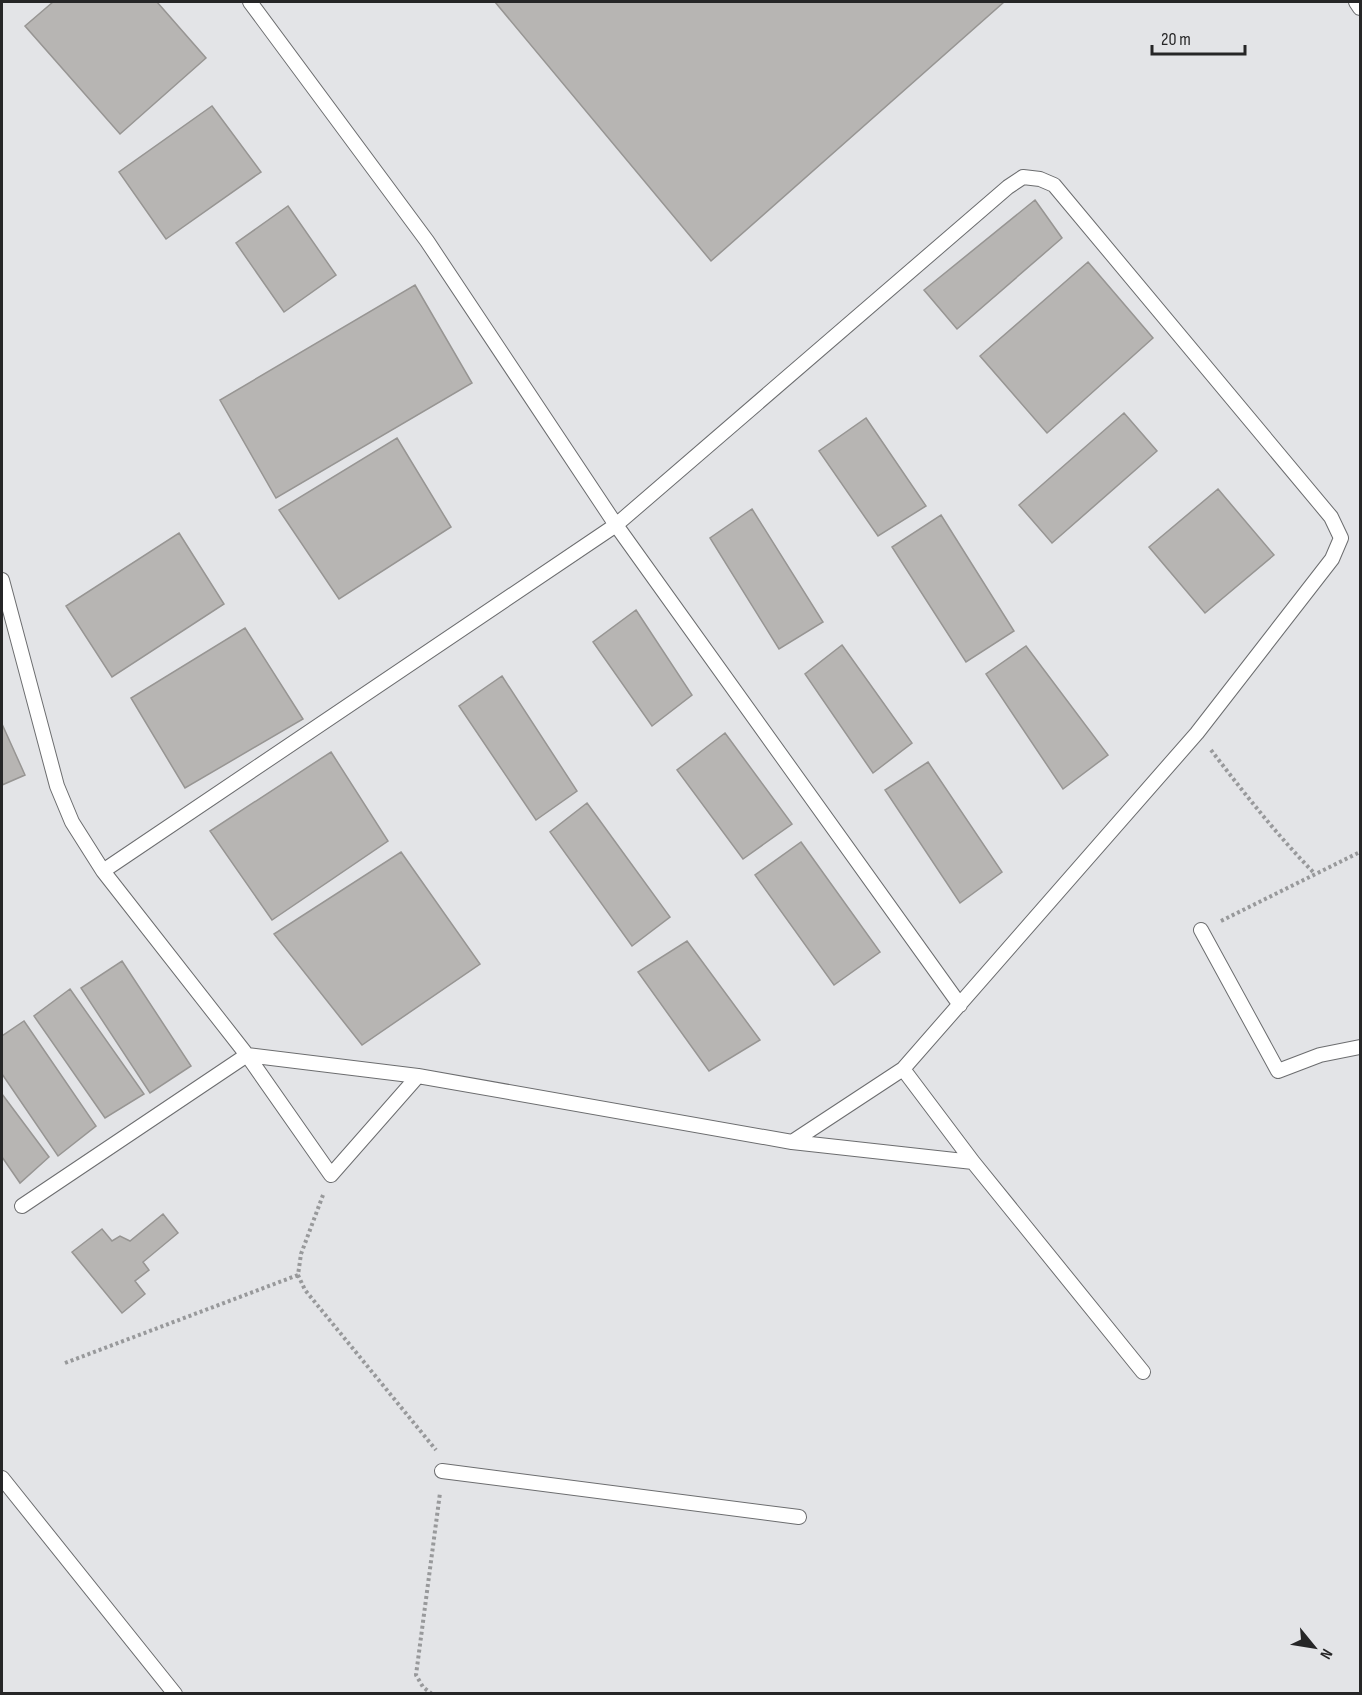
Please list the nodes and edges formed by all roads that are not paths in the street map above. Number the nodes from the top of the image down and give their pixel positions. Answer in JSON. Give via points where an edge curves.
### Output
{"nodes":[{"id":1,"x":250,"y":2,"type":"edge"},
{"id":2,"x":1356,"y":2,"type":"edge"},
{"id":3,"x":1360,"y":8,"type":"edge"},
{"id":4,"x":616,"y":525,"type":"junction"},
{"id":5,"x":2,"y":580,"type":"edge"},
{"id":6,"x":103,"y":871,"type":"junction"},
{"id":7,"x":1201,"y":930,"type":"road end"},
{"id":8,"x":960,"y":1005,"type":"junction"},
{"id":9,"x":1360,"y":1047,"type":"edge"},
{"id":10,"x":247,"y":1055,"type":"junction"},
{"id":11,"x":903,"y":1069,"type":"junction"},
{"id":12,"x":418,"y":1076,"type":"junction"},
{"id":13,"x":792,"y":1142,"type":"junction"},
{"id":14,"x":973,"y":1162,"type":"junction"},
{"id":15,"x":22,"y":1206,"type":"dead end"},
{"id":16,"x":1143,"y":1372,"type":"dead end"},
{"id":17,"x":442,"y":1471,"type":"road end"},
{"id":18,"x":2,"y":1478,"type":"edge"},
{"id":19,"x":799,"y":1517,"type":"dead end"},
{"id":20,"x":176,"y":1694,"type":"edge"}],
"edges":[{"from":1,"to":4,"type":"lane","via":[[427,241]]},
{"from":2,"to":3,"type":"lane"},
{"from":4,"to":6,"type":"lane"},
{"from":4,"to":8,"type":"lane"},
{"from":4,"to":8,"type":"lane","via":[[1023,177],[1054,185],[1331,517],[1341,538],[1332,559],[1197,733]]},
{"from":5,"to":6,"type":"lane","via":[[57,786],[72,822]]},
{"from":6,"to":10,"type":"lane"},
{"from":7,"to":9,"type":"lane","via":[[1278,1071],[1320,1054]]},
{"from":8,"to":11,"type":"lane"},
{"from":10,"to":12,"type":"lane"},
{"from":10,"to":12,"type":"lane","via":[[331,1175]]},
{"from":10,"to":15,"type":"lane"},
{"from":11,"to":13,"type":"lane"},
{"from":11,"to":14,"type":"lane"},
{"from":12,"to":13,"type":"lane"},
{"from":13,"to":14,"type":"lane"},
{"from":14,"to":16,"type":"lane"},
{"from":17,"to":19,"type":"lane"},
{"from":18,"to":20,"type":"lane"}]}
